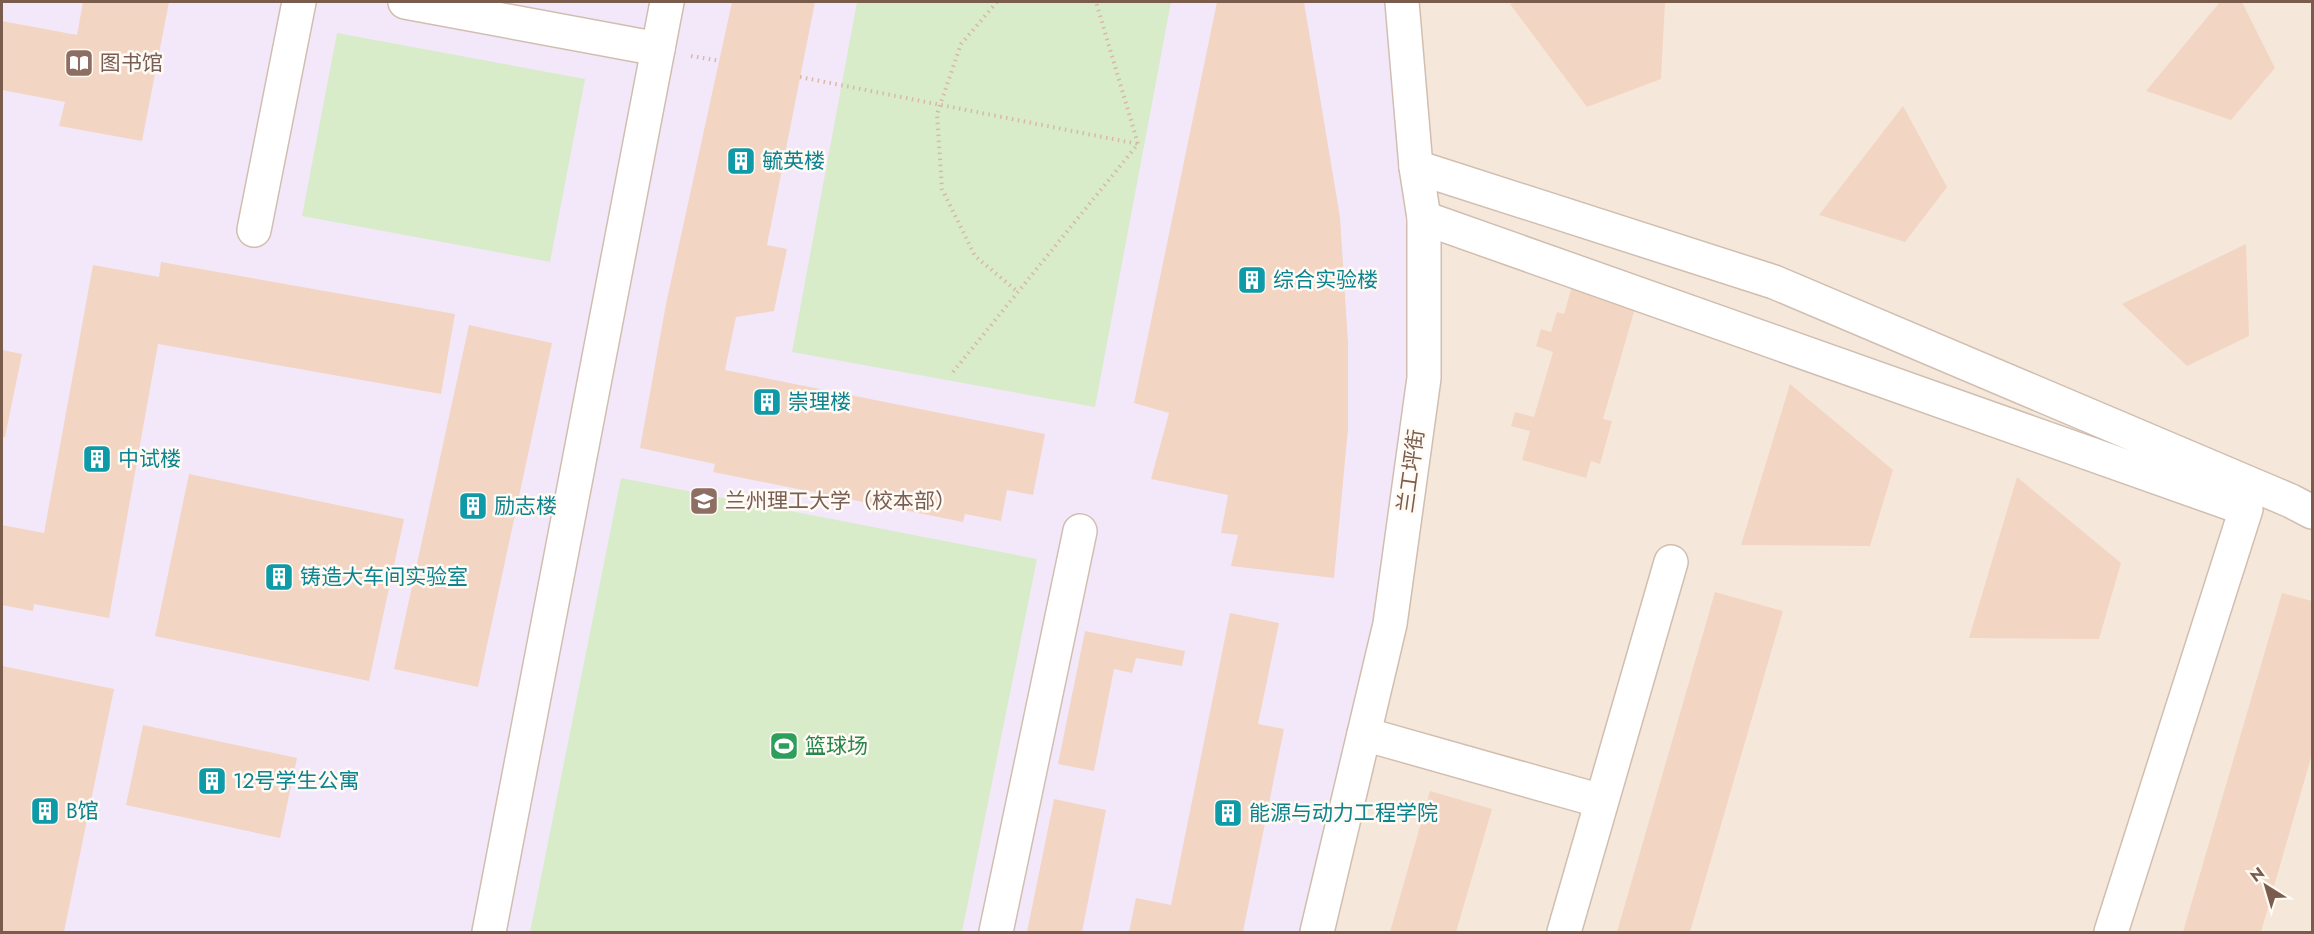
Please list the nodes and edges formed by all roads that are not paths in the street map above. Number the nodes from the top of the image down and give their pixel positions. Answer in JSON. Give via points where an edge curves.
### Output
{"nodes":[{"id":1,"x":299,"y":2,"type":"edge"},
{"id":2,"x":405,"y":2,"type":"edge"},
{"id":3,"x":667,"y":2,"type":"edge"},
{"id":4,"x":1402,"y":2,"type":"edge"},
{"id":5,"x":658,"y":49,"type":"junction"},
{"id":6,"x":1416,"y":167,"type":"junction"},
{"id":7,"x":1424,"y":218,"type":"junction"},
{"id":8,"x":254,"y":230,"type":"dead end"},
{"id":9,"x":2313,"y":512,"type":"edge"},
{"id":10,"x":1080,"y":531,"type":"dead end"},
{"id":11,"x":1671,"y":562,"type":"dead end"},
{"id":12,"x":1364,"y":734,"type":"junction"},
{"id":13,"x":1601,"y":801,"type":"junction"},
{"id":14,"x":489,"y":933,"type":"edge"},
{"id":15,"x":996,"y":933,"type":"edge"},
{"id":16,"x":1317,"y":933,"type":"edge"},
{"id":17,"x":1564,"y":933,"type":"edge"},
{"id":18,"x":2110,"y":933,"type":"edge"}],
"edges":[{"from":1,"to":8,"type":"street"},
{"from":2,"to":5,"type":"street"},
{"from":3,"to":5,"type":"street"},
{"from":4,"to":6,"type":"street","name":"兰工坪街"},
{"from":5,"to":14,"type":"street"},
{"from":6,"to":7,"type":"street","name":"兰工坪街"},
{"from":6,"to":9,"type":"street","via":[[1774,282]]},
{"from":7,"to":12,"type":"street","name":"兰工坪街","via":[[1424,378],[1390,624]]},
{"from":7,"to":18,"type":"street","via":[[2246,508]]},
{"from":10,"to":15,"type":"street"},
{"from":11,"to":13,"type":"street"},
{"from":12,"to":13,"type":"street"},
{"from":12,"to":16,"type":"street","name":"兰工坪街"},
{"from":13,"to":17,"type":"street"}]}
